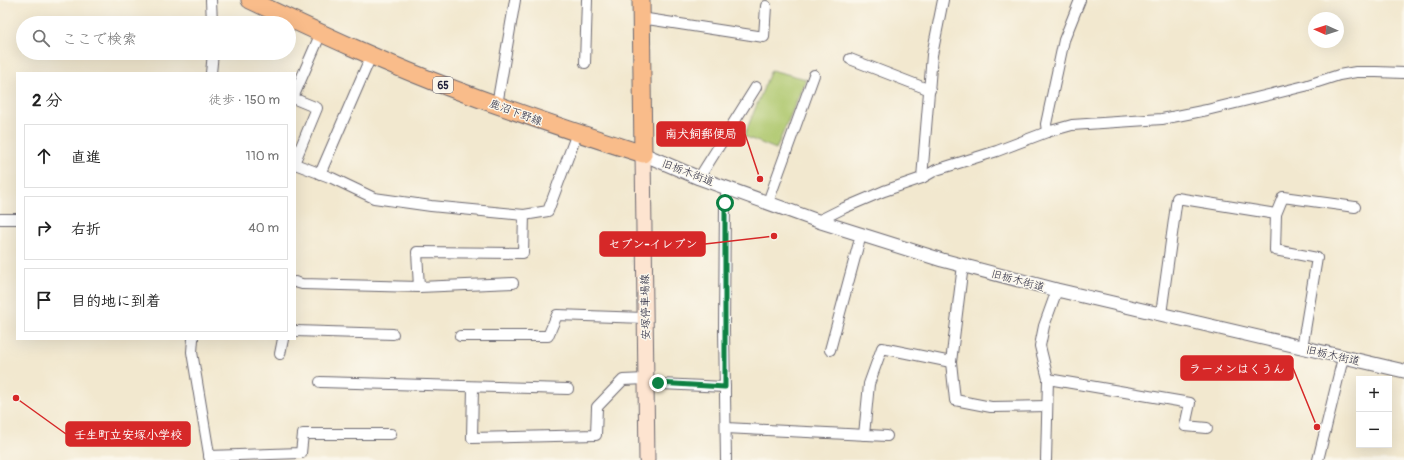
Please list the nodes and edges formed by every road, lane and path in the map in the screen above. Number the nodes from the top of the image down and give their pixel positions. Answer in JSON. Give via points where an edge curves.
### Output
{"nodes":[{"id":1,"x":212,"y":0,"type":"edge"},
{"id":2,"x":250,"y":0,"type":"edge"},
{"id":3,"x":515,"y":0,"type":"edge"},
{"id":4,"x":587,"y":0,"type":"edge"},
{"id":5,"x":640,"y":0,"type":"edge"},
{"id":6,"x":943,"y":0,"type":"edge"},
{"id":7,"x":1080,"y":0,"type":"edge"},
{"id":8,"x":766,"y":6,"type":"dead end"},
{"id":9,"x":212,"y":16,"type":"edge"},
{"id":10,"x":284,"y":16,"type":"edge"},
{"id":11,"x":641,"y":18,"type":"junction"},
{"id":12,"x":296,"y":22,"type":"edge"},
{"id":13,"x":320,"y":33,"type":"junction"},
{"id":14,"x":371,"y":56,"type":"junction"},
{"id":15,"x":850,"y":59,"type":"dead end"},
{"id":16,"x":212,"y":60,"type":"edge"},
{"id":17,"x":585,"y":63,"type":"dead end"},
{"id":18,"x":211,"y":72,"type":"edge"},
{"id":19,"x":1404,"y":73,"type":"edge"},
{"id":20,"x":814,"y":75,"type":"dead end"},
{"id":21,"x":756,"y":87,"type":"dead end"},
{"id":22,"x":930,"y":90,"type":"junction"},
{"id":23,"x":296,"y":91,"type":"edge"},
{"id":24,"x":296,"y":99,"type":"edge"},
{"id":25,"x":497,"y":105,"type":"junction"},
{"id":26,"x":1047,"y":132,"type":"junction"},
{"id":27,"x":577,"y":133,"type":"junction"},
{"id":28,"x":643,"y":154,"type":"junction"},
{"id":29,"x":296,"y":160,"type":"edge"},
{"id":30,"x":296,"y":163,"type":"edge"},
{"id":31,"x":320,"y":174,"type":"junction"},
{"id":32,"x":699,"y":178,"type":"junction"},
{"id":33,"x":922,"y":178,"type":"junction"},
{"id":34,"x":728,"y":187,"type":"junction"},
{"id":35,"x":768,"y":202,"type":"junction"},
{"id":36,"x":1355,"y":207,"type":"dead end"},
{"id":37,"x":1276,"y":214,"type":"junction"},
{"id":38,"x":524,"y":215,"type":"junction"},
{"id":39,"x":0,"y":219,"type":"edge"},
{"id":40,"x":16,"y":220,"type":"edge"},
{"id":41,"x":818,"y":221,"type":"junction"},
{"id":42,"x":861,"y":234,"type":"junction"},
{"id":43,"x":963,"y":265,"type":"junction"},
{"id":44,"x":512,"y":283,"type":"dead end"},
{"id":45,"x":296,"y":284,"type":"edge"},
{"id":46,"x":419,"y":287,"type":"junction"},
{"id":47,"x":1057,"y":290,"type":"junction"},
{"id":48,"x":1161,"y":314,"type":"junction"},
{"id":49,"x":645,"y":318,"type":"junction"},
{"id":50,"x":296,"y":331,"type":"edge"},
{"id":51,"x":393,"y":334,"type":"dead end"},
{"id":52,"x":460,"y":336,"type":"dead end"},
{"id":53,"x":193,"y":340,"type":"edge"},
{"id":54,"x":283,"y":340,"type":"edge"},
{"id":55,"x":1302,"y":348,"type":"junction"},
{"id":56,"x":830,"y":350,"type":"dead end"},
{"id":57,"x":280,"y":354,"type":"dead end"},
{"id":58,"x":1344,"y":358,"type":"junction"},
{"id":59,"x":951,"y":362,"type":"junction"},
{"id":60,"x":1404,"y":371,"type":"edge"},
{"id":61,"x":646,"y":379,"type":"junction"},
{"id":62,"x":1048,"y":379,"type":"junction"},
{"id":63,"x":320,"y":382,"type":"dead end"},
{"id":64,"x":473,"y":387,"type":"junction"},
{"id":65,"x":725,"y":387,"type":"junction"},
{"id":66,"x":568,"y":389,"type":"dead end"},
{"id":67,"x":1047,"y":406,"type":"junction"},
{"id":68,"x":726,"y":428,"type":"junction"},
{"id":69,"x":1207,"y":428,"type":"dead end"},
{"id":70,"x":391,"y":434,"type":"dead end"},
{"id":71,"x":864,"y":435,"type":"junction"},
{"id":72,"x":887,"y":436,"type":"dead end"},
{"id":73,"x":302,"y":457,"type":"edge"},
{"id":74,"x":209,"y":458,"type":"edge"},
{"id":75,"x":647,"y":460,"type":"edge"},
{"id":76,"x":726,"y":460,"type":"edge"},
{"id":77,"x":1046,"y":460,"type":"edge"},
{"id":78,"x":1318,"y":460,"type":"edge"}],
"edges":[{"from":1,"to":9,"type":"street"},
{"from":2,"to":10,"type":"main road","name":"鹿沼下野線","number":"65"},
{"from":3,"to":25,"type":"street"},
{"from":4,"to":17,"type":"street"},
{"from":5,"to":11,"type":"main road"},
{"from":6,"to":22,"type":"street","via":[[932,55]]},
{"from":7,"to":26,"type":"street","via":[[1064,40],[1046,124]]},
{"from":8,"to":11,"type":"street","via":[[764,37]]},
{"from":11,"to":28,"type":"main road"},
{"from":12,"to":13,"type":"main road","name":"鹿沼下野線","number":"65"},
{"from":13,"to":14,"type":"main road","name":"鹿沼下野線","number":"65"},
{"from":13,"to":23,"type":"street"},
{"from":14,"to":25,"type":"main road","name":"鹿沼下野線","number":"65"},
{"from":14,"to":31,"type":"street"},
{"from":15,"to":22,"type":"street"},
{"from":16,"to":18,"type":"street"},
{"from":19,"to":26,"type":"street","via":[[1345,74],[1305,86],[1162,119],[1072,125]]},
{"from":20,"to":35,"type":"street"},
{"from":21,"to":32,"type":"street"},
{"from":22,"to":33,"type":"street"},
{"from":24,"to":29,"type":"street","via":[[317,108]]},
{"from":25,"to":27,"type":"main road","name":"鹿沼下野線","number":"65"},
{"from":26,"to":33,"type":"street","via":[[936,170]]},
{"from":27,"to":28,"type":"main road","name":"鹿沼下野線","number":"65"},
{"from":27,"to":38,"type":"street","via":[[548,211]]},
{"from":28,"to":32,"type":"street","name":"旧栃木街道"},
{"from":28,"to":49,"type":"main road","name":"安塚停車場線"},
{"from":30,"to":31,"type":"street"},
{"from":31,"to":38,"type":"street","via":[[374,198]]},
{"from":32,"to":34,"type":"street","name":"旧栃木街道"},
{"from":33,"to":41,"type":"street","via":[[884,191]]},
{"from":34,"to":35,"type":"street","name":"旧栃木街道"},
{"from":34,"to":65,"type":"street","via":[[725,203]]},
{"from":35,"to":41,"type":"street","name":"旧栃木街道"},
{"from":36,"to":37,"type":"street","via":[[1283,197]]},
{"from":37,"to":48,"type":"street","via":[[1177,198]]},
{"from":37,"to":55,"type":"street","via":[[1275,250],[1317,258]]},
{"from":38,"to":46,"type":"street","via":[[523,253],[416,252]]},
{"from":39,"to":40,"type":"street"},
{"from":41,"to":42,"type":"street","name":"旧栃木街道"},
{"from":42,"to":43,"type":"street","name":"旧栃木街道"},
{"from":42,"to":56,"type":"street"},
{"from":43,"to":47,"type":"street","name":"旧栃木街道"},
{"from":43,"to":59,"type":"street"},
{"from":44,"to":46,"type":"street"},
{"from":45,"to":46,"type":"street"},
{"from":47,"to":48,"type":"street","name":"旧栃木街道"},
{"from":47,"to":62,"type":"street","via":[[1040,346]]},
{"from":48,"to":55,"type":"street","name":"旧栃木街道"},
{"from":49,"to":52,"type":"street","via":[[557,315],[548,336]]},
{"from":49,"to":61,"type":"main road","name":"安塚停車場線"},
{"from":50,"to":51,"type":"street"},
{"from":53,"to":74,"type":"street","via":[[192,352]]},
{"from":54,"to":57,"type":"street"},
{"from":55,"to":58,"type":"street","name":"旧栃木街道"},
{"from":58,"to":60,"type":"street","name":"旧栃木街道"},
{"from":58,"to":78,"type":"street"},
{"from":59,"to":67,"type":"street","via":[[955,400],[991,407]]},
{"from":59,"to":71,"type":"street","via":[[882,348],[869,384]]},
{"from":61,"to":64,"type":"street","via":[[623,380],[597,407],[596,435],[472,438]]},
{"from":61,"to":65,"type":"street","via":[[661,384]]},
{"from":61,"to":75,"type":"main road","name":"安塚停車場線"},
{"from":62,"to":67,"type":"street"},
{"from":62,"to":69,"type":"street","via":[[1190,403],[1185,426]]},
{"from":63,"to":64,"type":"street"},
{"from":64,"to":66,"type":"street"},
{"from":65,"to":68,"type":"street"},
{"from":67,"to":77,"type":"street"},
{"from":68,"to":71,"type":"street"},
{"from":68,"to":76,"type":"street"},
{"from":70,"to":73,"type":"street","via":[[303,434]]},
{"from":71,"to":72,"type":"street"},
{"from":73,"to":74,"type":"street"}]}
